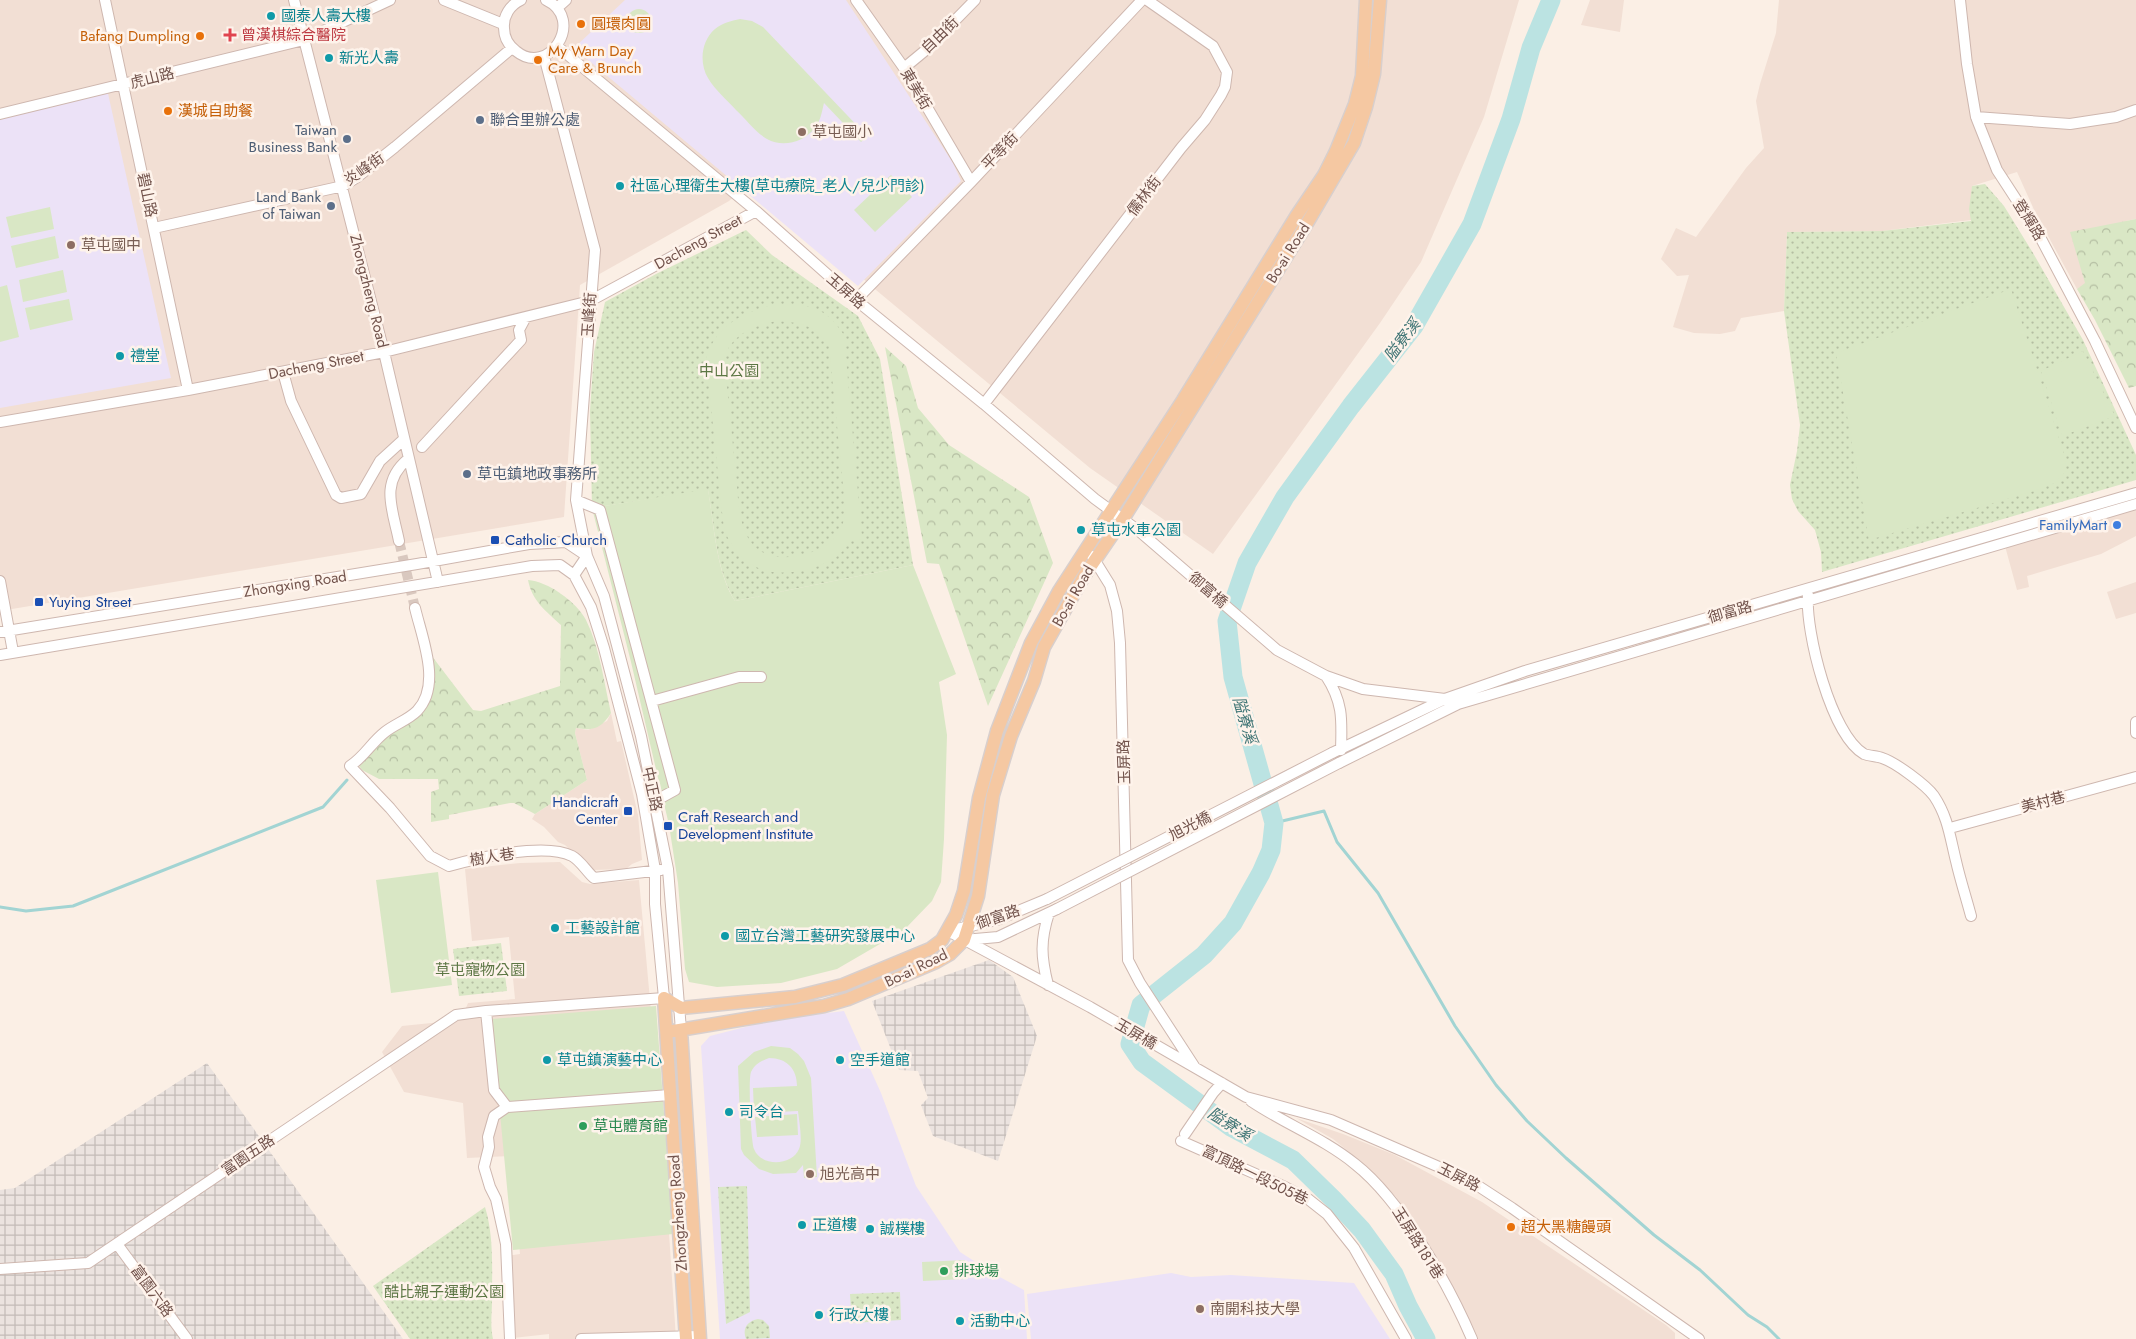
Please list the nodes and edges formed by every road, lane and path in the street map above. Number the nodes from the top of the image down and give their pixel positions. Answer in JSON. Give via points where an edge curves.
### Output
{"nodes":[{"id":1,"x":105,"y":0,"type":"edge"},
{"id":2,"x":294,"y":0,"type":"edge"},
{"id":3,"x":390,"y":0,"type":"edge"},
{"id":4,"x":444,"y":0,"type":"edge"},
{"id":5,"x":521,"y":0,"type":"edge"},
{"id":6,"x":546,"y":0,"type":"edge"},
{"id":7,"x":566,"y":0,"type":"edge"},
{"id":8,"x":856,"y":0,"type":"edge"},
{"id":9,"x":975,"y":0,"type":"edge"},
{"id":10,"x":1142,"y":0,"type":"edge"},
{"id":11,"x":1146,"y":0,"type":"edge"},
{"id":12,"x":1366,"y":0,"type":"edge"},
{"id":13,"x":1380,"y":0,"type":"edge"},
{"id":14,"x":1960,"y":0,"type":"edge"},
{"id":15,"x":557,"y":8,"type":"junction"},
{"id":16,"x":503,"y":24,"type":"junction"},
{"id":17,"x":304,"y":40,"type":"junction"},
{"id":18,"x":557,"y":46,"type":"junction"},
{"id":19,"x":512,"y":48,"type":"junction"},
{"id":20,"x":544,"y":56,"type":"junction"},
{"id":21,"x":904,"y":68,"type":"junction"},
{"id":22,"x":123,"y":85,"type":"junction"},
{"id":23,"x":2136,"y":110,"type":"edge"},
{"id":24,"x":0,"y":114,"type":"edge"},
{"id":25,"x":1976,"y":117,"type":"junction"},
{"id":26,"x":971,"y":182,"type":"junction"},
{"id":27,"x":343,"y":186,"type":"junction"},
{"id":28,"x":756,"y":211,"type":"junction"},
{"id":29,"x":154,"y":228,"type":"junction"},
{"id":30,"x":856,"y":300,"type":"junction"},
{"id":31,"x":590,"y":301,"type":"junction"},
{"id":32,"x":526,"y":317,"type":"junction"},
{"id":33,"x":384,"y":352,"type":"junction"},
{"id":34,"x":283,"y":372,"type":"junction"},
{"id":35,"x":188,"y":390,"type":"junction"},
{"id":36,"x":984,"y":404,"type":"junction"},
{"id":37,"x":0,"y":422,"type":"edge"},
{"id":38,"x":2136,"y":428,"type":"edge"},
{"id":39,"x":403,"y":440,"type":"junction"},
{"id":40,"x":422,"y":447,"type":"dead end"},
{"id":41,"x":408,"y":460,"type":"junction"},
{"id":42,"x":2136,"y":493,"type":"edge"},
{"id":43,"x":576,"y":500,"type":"junction"},
{"id":44,"x":2136,"y":504,"type":"edge"},
{"id":45,"x":1112,"y":511,"type":"junction"},
{"id":46,"x":1122,"y":519,"type":"junction"},
{"id":47,"x":1139,"y":531,"type":"joint"},
{"id":48,"x":399,"y":541,"type":"tunnel mouth"},
{"id":49,"x":1088,"y":546,"type":"junction"},
{"id":50,"x":586,"y":556,"type":"junction"},
{"id":51,"x":434,"y":561,"type":"junction"},
{"id":52,"x":1094,"y":561,"type":"junction"},
{"id":53,"x":574,"y":576,"type":"junction"},
{"id":54,"x":0,"y":581,"type":"edge"},
{"id":55,"x":438,"y":582,"type":"junction"},
{"id":56,"x":1809,"y":590,"type":"junction"},
{"id":57,"x":1808,"y":601,"type":"junction"},
{"id":58,"x":415,"y":608,"type":"tunnel mouth"},
{"id":59,"x":4,"y":631,"type":"edge"},
{"id":60,"x":13,"y":652,"type":"junction"},
{"id":61,"x":0,"y":655,"type":"edge"},
{"id":62,"x":1326,"y":676,"type":"junction"},
{"id":63,"x":761,"y":677,"type":"dead end"},
{"id":64,"x":1445,"y":699,"type":"junction"},
{"id":65,"x":652,"y":702,"type":"junction"},
{"id":66,"x":1458,"y":704,"type":"junction"},
{"id":67,"x":2136,"y":722,"type":"edge"},
{"id":68,"x":2136,"y":733,"type":"edge"},
{"id":69,"x":1337,"y":751,"type":"junction"},
{"id":70,"x":1340,"y":763,"type":"joint"},
{"id":71,"x":2136,"y":777,"type":"edge"},
{"id":72,"x":643,"y":801,"type":"junction"},
{"id":73,"x":655,"y":801,"type":"junction"},
{"id":74,"x":1950,"y":828,"type":"junction"},
{"id":75,"x":668,"y":869,"type":"junction"},
{"id":76,"x":655,"y":870,"type":"junction"},
{"id":77,"x":1047,"y":899,"type":"joint"},
{"id":78,"x":1053,"y":911,"type":"junction"},
{"id":79,"x":1971,"y":916,"type":"dead end"},
{"id":80,"x":970,"y":927,"type":"junction"},
{"id":81,"x":948,"y":932,"type":"junction"},
{"id":82,"x":964,"y":940,"type":"junction"},
{"id":83,"x":1048,"y":985,"type":"junction"},
{"id":84,"x":664,"y":998,"type":"junction"},
{"id":85,"x":681,"y":1008,"type":"junction"},
{"id":86,"x":486,"y":1011,"type":"junction"},
{"id":87,"x":681,"y":1030,"type":"junction"},
{"id":88,"x":666,"y":1032,"type":"junction"},
{"id":89,"x":1183,"y":1061,"type":"joint"},
{"id":90,"x":1194,"y":1067,"type":"junction"},
{"id":91,"x":1222,"y":1083,"type":"junction"},
{"id":92,"x":670,"y":1096,"type":"junction"},
{"id":93,"x":1246,"y":1097,"type":"junction"},
{"id":94,"x":507,"y":1107,"type":"junction"},
{"id":95,"x":117,"y":1244,"type":"junction"},
{"id":96,"x":0,"y":1268,"type":"edge"},
{"id":97,"x":686,"y":1338,"type":"edge"},
{"id":98,"x":700,"y":1338,"type":"edge"},
{"id":99,"x":187,"y":1339,"type":"edge"},
{"id":100,"x":510,"y":1339,"type":"edge"},
{"id":101,"x":581,"y":1339,"type":"edge"},
{"id":102,"x":1406,"y":1339,"type":"edge"},
{"id":103,"x":1472,"y":1339,"type":"edge"},
{"id":104,"x":1699,"y":1339,"type":"edge"}],
"edges":[{"from":1,"to":22,"type":"street","name":"碧山路"},
{"from":2,"to":17,"type":"street","name":"Zhongzheng Road"},
{"from":3,"to":17,"type":"street","name":"虎山路"},
{"from":4,"to":16,"type":"street"},
{"from":5,"to":16,"type":"street","via":[[511,7]]},
{"from":6,"to":15,"type":"street"},
{"from":7,"to":15,"type":"street"},
{"from":8,"to":21,"type":"street","name":"東美街"},
{"from":9,"to":21,"type":"street","name":"自由街"},
{"from":10,"to":26,"type":"street","name":"平等街"},
{"from":11,"to":36,"type":"street","name":"儒林街","via":[[1213,46],[1227,72],[1225,87],[1205,120]]},
{"from":12,"to":45,"type":"main road","name":"Bo-ai Road","via":[[1362,76],[1355,104],[1336,151]]},
{"from":13,"to":46,"type":"main road","name":"Bo-ai Road","via":[[1374,74],[1354,143]]},
{"from":14,"to":25,"type":"street","name":"登輝路"},
{"from":15,"to":18,"type":"street","via":[[564,27]]},
{"from":16,"to":19,"type":"street","via":[[506,41]]},
{"from":17,"to":22,"type":"street","name":"虎山路"},
{"from":17,"to":27,"type":"street","name":"Zhongzheng Road"},
{"from":18,"to":20,"type":"street"},
{"from":18,"to":28,"type":"street","name":"玉屏路"},
{"from":19,"to":20,"type":"street","via":[[527,57]]},
{"from":19,"to":27,"type":"street","name":"炎峰街","via":[[395,147]]},
{"from":20,"to":31,"type":"street","name":"玉峰街","via":[[595,250]]},
{"from":21,"to":26,"type":"street","name":"東美街"},
{"from":22,"to":24,"type":"street","name":"虎山路"},
{"from":22,"to":29,"type":"street","name":"碧山路"},
{"from":23,"to":25,"type":"street","via":[[2116,117],[2070,124]]},
{"from":25,"to":38,"type":"street","name":"登輝路","via":[[1997,170],[2038,233]]},
{"from":26,"to":30,"type":"street","name":"平等街"},
{"from":27,"to":29,"type":"street","name":"炎峰街"},
{"from":27,"to":33,"type":"street","name":"Zhongzheng Road"},
{"from":28,"to":30,"type":"street","name":"玉屏路"},
{"from":28,"to":31,"type":"street","name":"Dacheng Street"},
{"from":29,"to":35,"type":"street","name":"碧山路"},
{"from":30,"to":36,"type":"street","name":"玉屏路"},
{"from":31,"to":32,"type":"street","name":"Dacheng Street"},
{"from":31,"to":43,"type":"street","name":"玉峰街"},
{"from":32,"to":33,"type":"street","name":"Dacheng Street"},
{"from":32,"to":40,"type":"street","via":[[519,330],[521,340]]},
{"from":33,"to":34,"type":"street","name":"Dacheng Street"},
{"from":33,"to":39,"type":"street","name":"Zhongzheng Road"},
{"from":34,"to":35,"type":"street","name":"Dacheng Street"},
{"from":34,"to":39,"type":"street","via":[[291,401],[336,495],[341,498],[361,494],[380,460]]},
{"from":35,"to":37,"type":"street","name":"Dacheng Street"},
{"from":36,"to":45,"type":"street","name":"玉屏路"},
{"from":39,"to":41,"type":"street","name":"Zhongzheng Road"},
{"from":41,"to":48,"type":"street","via":[[396,471],[389,493]]},
{"from":41,"to":51,"type":"street","name":"Zhongzheng Road"},
{"from":42,"to":56,"type":"street","name":"御富路"},
{"from":43,"to":50,"type":"street","name":"玉峰街"},
{"from":43,"to":65,"type":"street","via":[[600,510]]},
{"from":44,"to":57,"type":"street","name":"御富路"},
{"from":45,"to":46,"type":"street","name":"玉屏路"},
{"from":45,"to":49,"type":"main road","name":"Bo-ai Road"},
{"from":46,"to":47,"type":"street","name":"玉屏路"},
{"from":46,"to":52,"type":"main road","name":"Bo-ai Road"},
{"from":47,"to":62,"type":"street","name":"御富橋","via":[[1277,650]]},
{"from":49,"to":52,"type":"street","name":"玉屏路"},
{"from":49,"to":81,"type":"main road","name":"Bo-ai Road","via":[[1031,643],[997,730],[979,798],[964,891]]},
{"from":50,"to":51,"type":"street","name":"Zhongxing Road","via":[[566,542],[549,542]]},
{"from":50,"to":53,"type":"street"},
{"from":50,"to":73,"type":"street","name":"中正路","via":[[604,596]]},
{"from":51,"to":55,"type":"street","name":"Zhongzheng Road"},
{"from":51,"to":59,"type":"street","name":"Zhongxing Road"},
{"from":52,"to":80,"type":"main road","name":"Bo-ai Road","via":[[1044,647],[1011,736],[993,795],[978,896]]},
{"from":52,"to":90,"type":"street","name":"玉屏路","via":[[1110,585],[1120,643],[1128,960]]},
{"from":53,"to":55,"type":"street","name":"Zhongxing Road","via":[[560,565],[532,566]]},
{"from":53,"to":72,"type":"street","name":"中正路","via":[[591,606],[604,648]]},
{"from":54,"to":59,"type":"street"},
{"from":55,"to":60,"type":"street","name":"Zhongxing Road"},
{"from":56,"to":57,"type":"street"},
{"from":56,"to":64,"type":"street","name":"御富路","via":[[1525,671]]},
{"from":57,"to":66,"type":"street","name":"御富路"},
{"from":57,"to":74,"type":"street","via":[[1814,647],[1825,691],[1848,737],[1864,754],[1884,758],[1920,782],[1934,796]]},
{"from":58,"to":76,"type":"street","name":"樹人巷","via":[[426,653],[428,692],[418,710],[379,737],[363,757],[350,766],[430,856],[449,866],[488,856],[553,852],[572,856],[594,878]]},
{"from":59,"to":60,"type":"street"},
{"from":60,"to":61,"type":"street","name":"Zhongxing Road"},
{"from":62,"to":64,"type":"street","via":[[1364,689]]},
{"from":62,"to":69,"type":"street","via":[[1336,691],[1341,708]]},
{"from":63,"to":65,"type":"street","via":[[739,677]]},
{"from":64,"to":66,"type":"street"},
{"from":64,"to":69,"type":"street","name":"御富路"},
{"from":65,"to":73,"type":"street","via":[[675,790]]},
{"from":66,"to":70,"type":"street","name":"御富路"},
{"from":67,"to":68,"type":"street"},
{"from":69,"to":77,"type":"street","name":"旭光橋","bridge":true},
{"from":70,"to":78,"type":"street","name":"旭光橋","bridge":true},
{"from":71,"to":74,"type":"street","name":"美村巷"},
{"from":72,"to":73,"type":"street"},
{"from":72,"to":76,"type":"street","name":"中正路"},
{"from":73,"to":75,"type":"street","name":"中正路"},
{"from":74,"to":79,"type":"street"},
{"from":75,"to":76,"type":"street","name":"樹人巷"},
{"from":75,"to":85,"type":"street","name":"中正路"},
{"from":76,"to":84,"type":"street","name":"中正路"},
{"from":77,"to":80,"type":"street","name":"御富路","via":[[997,920]]},
{"from":78,"to":82,"type":"street","name":"御富路","via":[[998,936]]},
{"from":78,"to":83,"type":"street","via":[[1042,941],[1041,958]]},
{"from":80,"to":81,"type":"street","name":"御富路"},
{"from":80,"to":82,"type":"main road","name":"Bo-ai Road"},
{"from":81,"to":82,"type":"street"},
{"from":81,"to":85,"type":"main road","name":"Bo-ai Road","via":[[930,949],[832,989],[769,1000]]},
{"from":82,"to":83,"type":"street"},
{"from":82,"to":87,"type":"main road","name":"Bo-ai Road","via":[[936,962],[848,999],[824,1006]]},
{"from":83,"to":89,"type":"street","name":"玉屏橋"},
{"from":84,"to":85,"type":"main road"},
{"from":84,"to":86,"type":"street","name":"富園五路"},
{"from":84,"to":88,"type":"main road","name":"Zhongzheng Road"},
{"from":85,"to":87,"type":"street","name":"中正路"},
{"from":86,"to":94,"type":"street","via":[[494,1090]]},
{"from":86,"to":95,"type":"street","name":"富園五路","via":[[456,1015]]},
{"from":87,"to":88,"type":"main road","name":"Bo-ai Road"},
{"from":87,"to":98,"type":"main road","name":"Zhongzheng Road"},
{"from":88,"to":92,"type":"main road","name":"Zhongzheng Road"},
{"from":89,"to":90,"type":"street","name":"玉屏路"},
{"from":90,"to":91,"type":"street","name":"玉屏路"},
{"from":91,"to":93,"type":"street","name":"玉屏路"},
{"from":91,"to":102,"type":"street","name":"富頂路一段505巷","via":[[1183,1137],[1308,1199],[1327,1214],[1354,1248]]},
{"from":92,"to":94,"type":"street"},
{"from":92,"to":97,"type":"main road","name":"Zhongzheng Road"},
{"from":93,"to":103,"type":"street","name":"玉屏路181巷","via":[[1336,1150],[1357,1165],[1389,1199],[1438,1272]]},
{"from":93,"to":104,"type":"street","name":"玉屏路","via":[[1331,1120],[1469,1180]]},
{"from":94,"to":100,"type":"street","via":[[494,1116],[484,1167],[496,1199],[506,1244]]},
{"from":95,"to":96,"type":"street","name":"富園五路","via":[[88,1263]]},
{"from":95,"to":99,"type":"street","name":"富園六路"},
{"from":97,"to":98,"type":"street"},
{"from":97,"to":101,"type":"street"}]}
